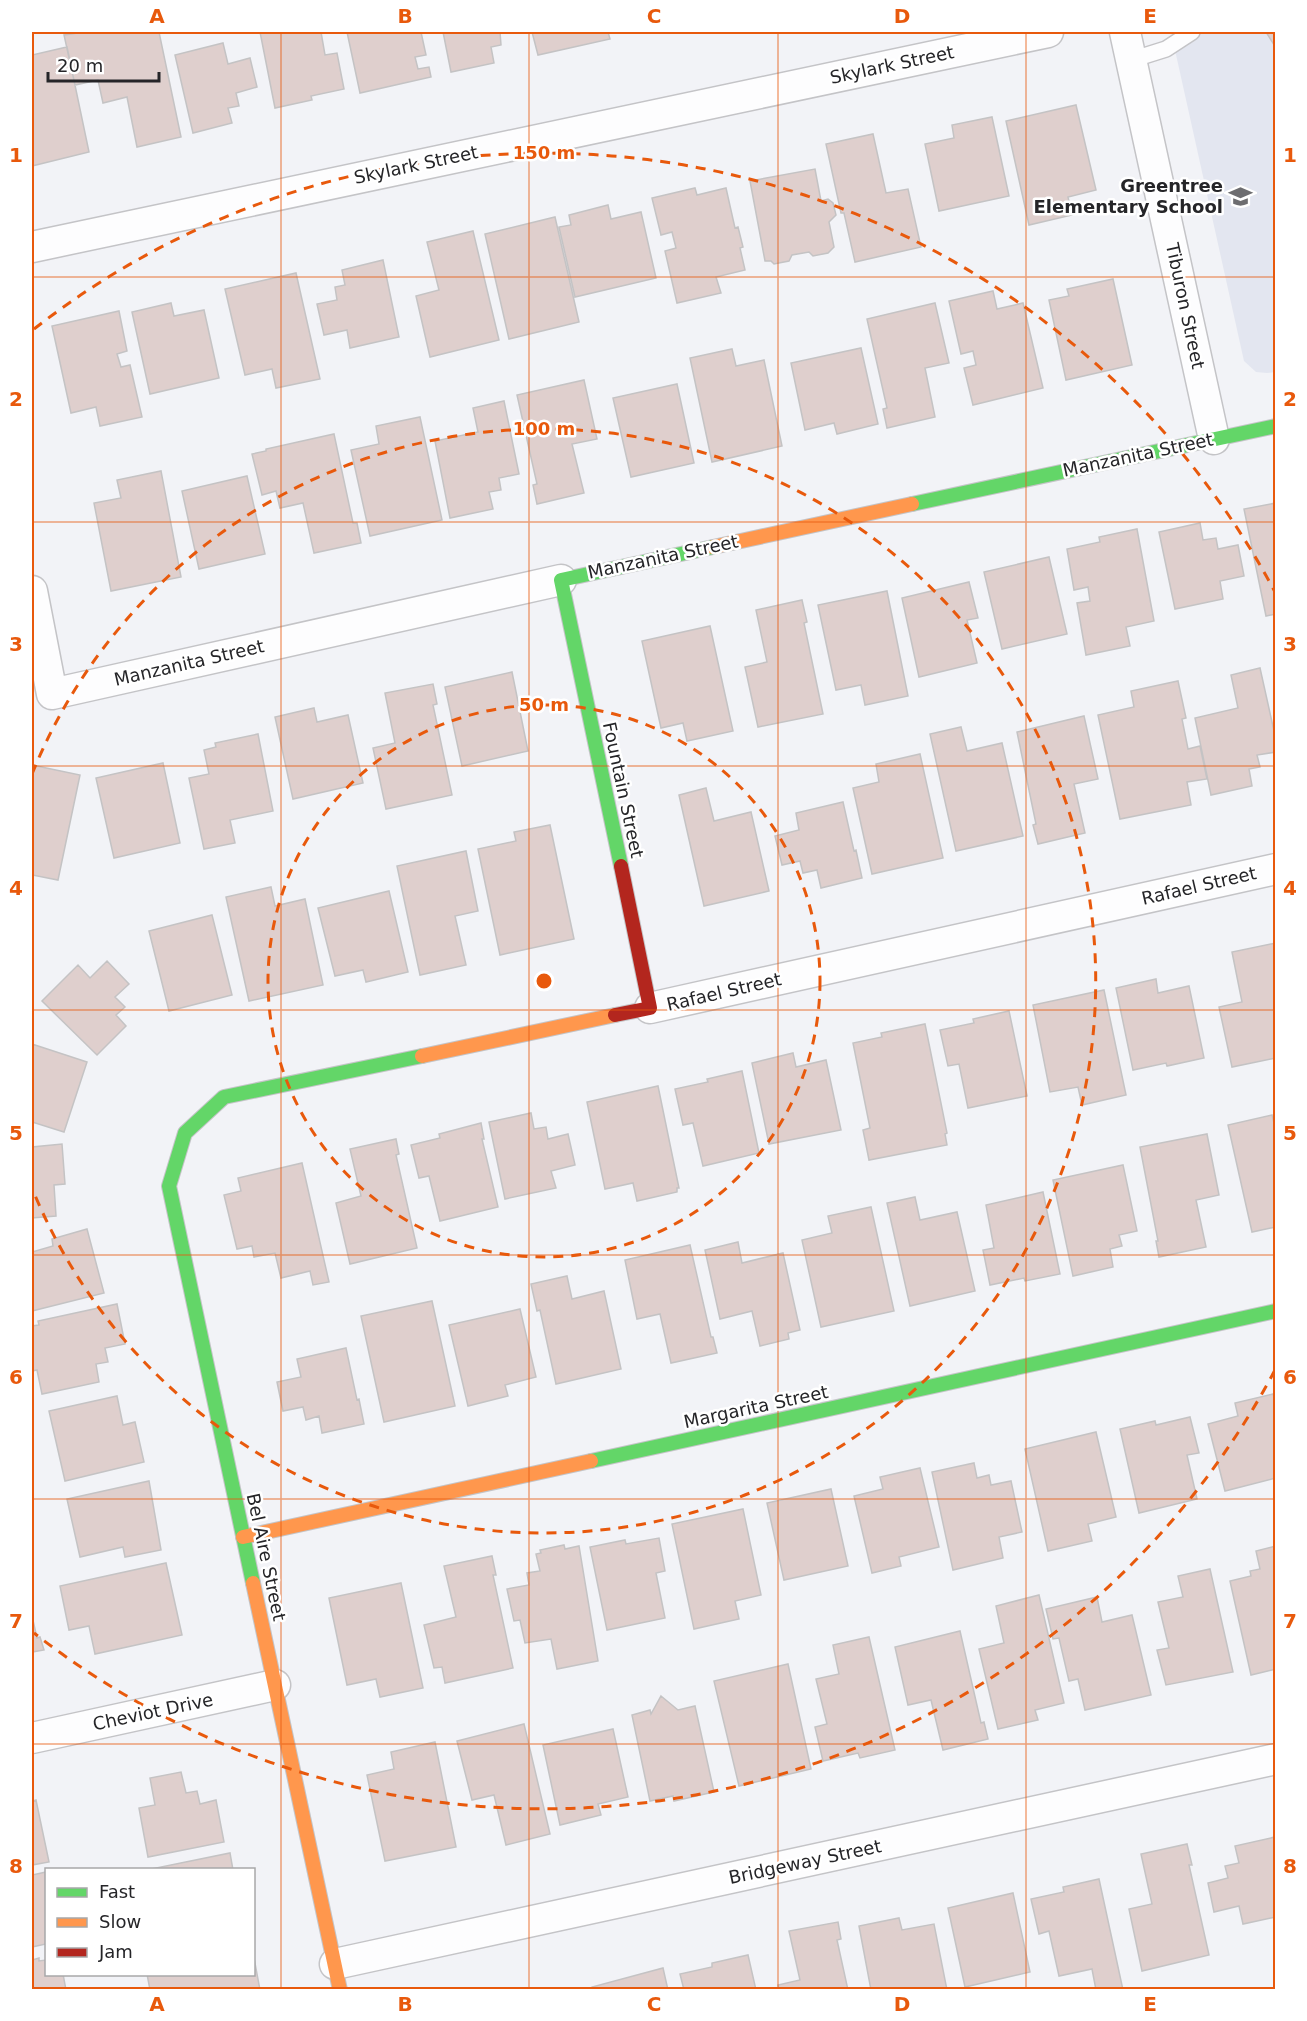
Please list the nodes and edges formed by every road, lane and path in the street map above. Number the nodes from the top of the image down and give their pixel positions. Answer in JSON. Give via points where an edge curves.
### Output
{"nodes":[{"id":1,"x":1048,"y":32,"type":"edge"},
{"id":2,"x":1125,"y":32,"type":"edge"},
{"id":3,"x":1192,"y":32,"type":"edge"},
{"id":4,"x":1131,"y":60,"type":"junction"},
{"id":5,"x":32,"y":247,"type":"edge"},
{"id":6,"x":1275,"y":426,"type":"edge"},
{"id":7,"x":1214,"y":439,"type":"junction"},
{"id":8,"x":561,"y":579,"type":"junction"},
{"id":9,"x":32,"y":591,"type":"edge"},
{"id":10,"x":1275,"y":869,"type":"edge"},
{"id":11,"x":650,"y":1008,"type":"junction"},
{"id":12,"x":185,"y":1133,"type":"joint"},
{"id":13,"x":1275,"y":1311,"type":"edge"},
{"id":14,"x":243,"y":1537,"type":"junction"},
{"id":15,"x":275,"y":1686,"type":"junction"},
{"id":16,"x":32,"y":1738,"type":"edge"},
{"id":17,"x":1275,"y":1759,"type":"edge"},
{"id":18,"x":338,"y":1977,"type":"edge"}],
"edges":[{"from":1,"to":5,"type":"street","name":"Skylark Street"},
{"from":2,"to":4,"type":"street","name":"Tiburon Street"},
{"from":3,"to":4,"type":"lane","via":[[1166,49]]},
{"from":4,"to":7,"type":"street","name":"Tiburon Street"},
{"from":6,"to":7,"type":"street","name":"Manzanita Street"},
{"from":7,"to":8,"type":"street","name":"Manzanita Street"},
{"from":8,"to":9,"type":"street","name":"Manzanita Street","via":[[52,694]]},
{"from":8,"to":11,"type":"street","name":"Fountain Street"},
{"from":10,"to":11,"type":"street","name":"Rafael Street"},
{"from":11,"to":12,"type":"street","name":"Rafael Street","via":[[224,1097]]},
{"from":12,"to":14,"type":"street","name":"Bel Aire Street","via":[[169,1186]]},
{"from":13,"to":14,"type":"street","name":"Margarita Street"},
{"from":14,"to":15,"type":"street","name":"Bel Aire Street"},
{"from":15,"to":16,"type":"street","name":"Cheviot Drive"},
{"from":15,"to":18,"type":"street","name":"Bel Aire Street"},
{"from":17,"to":18,"type":"street","name":"Bridgeway Street"}]}
